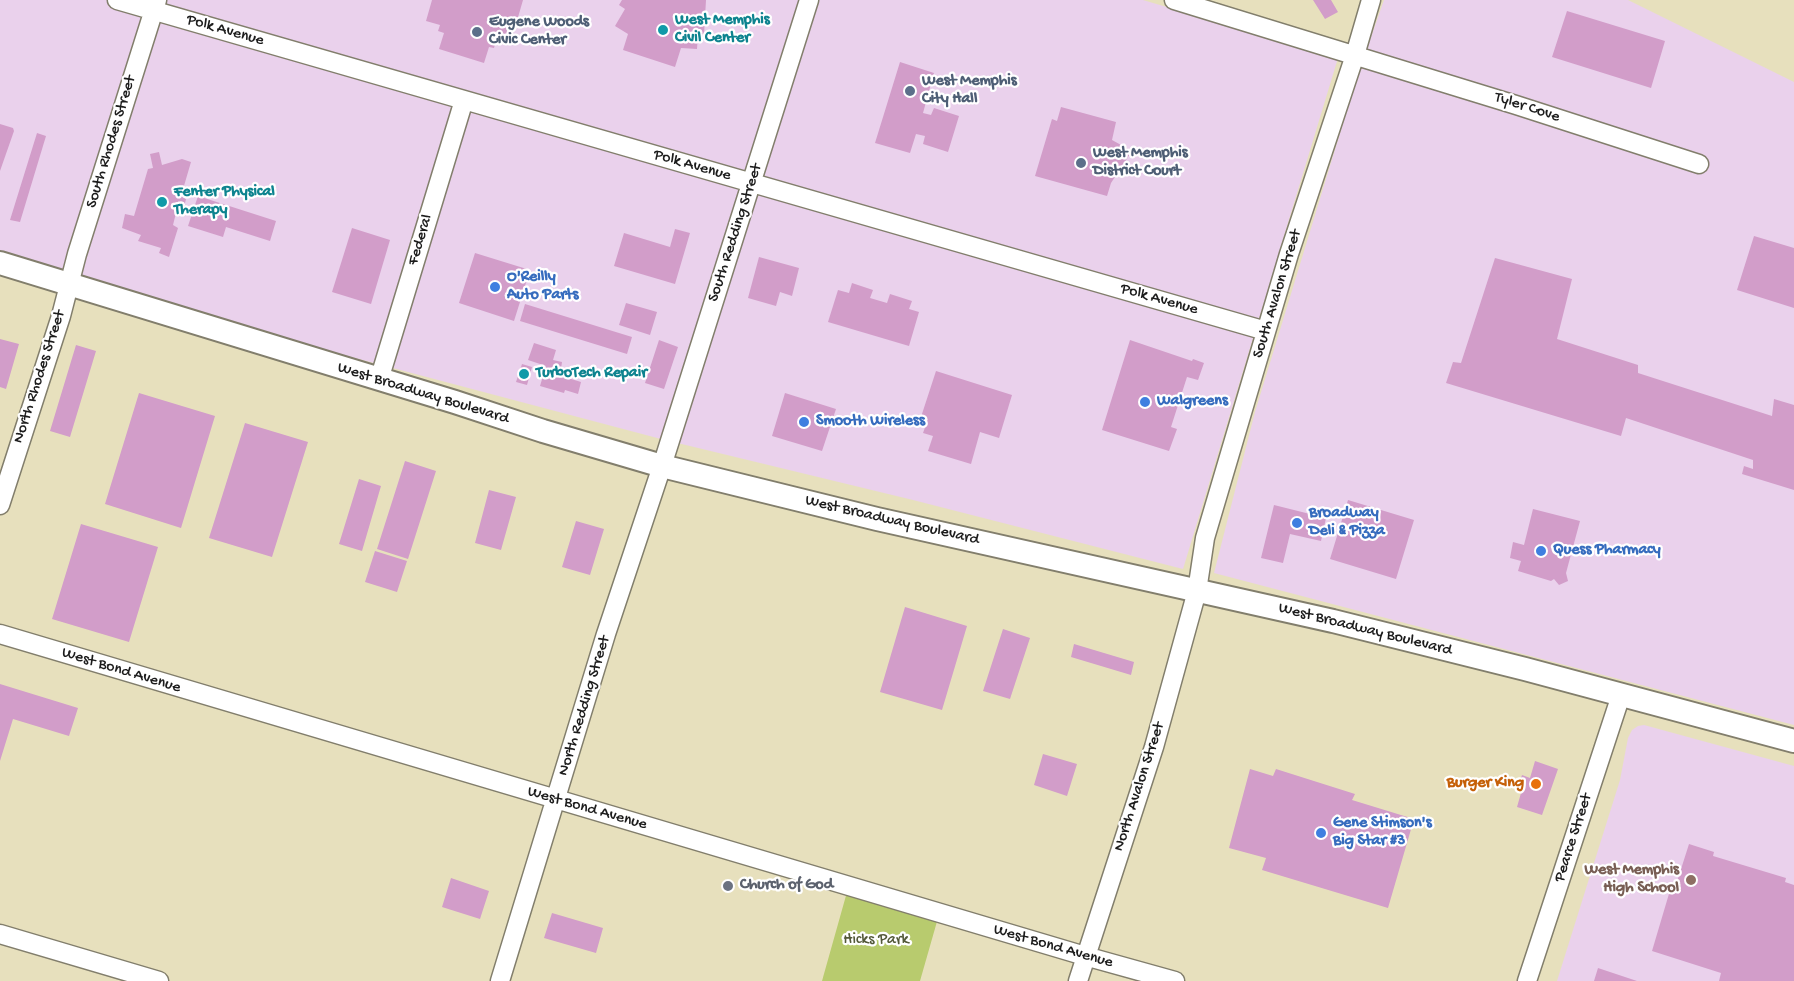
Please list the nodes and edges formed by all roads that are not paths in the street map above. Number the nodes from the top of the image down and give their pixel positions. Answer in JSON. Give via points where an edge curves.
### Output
{"nodes":[{"id":1,"x":117,"y":0,"type":"edge"},
{"id":2,"x":809,"y":0,"type":"edge"},
{"id":3,"x":1174,"y":0,"type":"edge"},
{"id":4,"x":1371,"y":0,"type":"edge"},
{"id":5,"x":155,"y":5,"type":"edge"},
{"id":6,"x":1355,"y":55,"type":"junction"},
{"id":7,"x":464,"y":100,"type":"junction"},
{"id":8,"x":1699,"y":164,"type":"dead end"},
{"id":9,"x":752,"y":183,"type":"junction"},
{"id":10,"x":0,"y":263,"type":"edge"},
{"id":11,"x":70,"y":284,"type":"junction"},
{"id":12,"x":1266,"y":331,"type":"junction"},
{"id":13,"x":379,"y":380,"type":"junction"},
{"id":14,"x":662,"y":466,"type":"junction"},
{"id":15,"x":0,"y":505,"type":"edge"},
{"id":16,"x":1197,"y":591,"type":"junction"},
{"id":17,"x":0,"y":634,"type":"edge"},
{"id":18,"x":1621,"y":695,"type":"junction"},
{"id":19,"x":1794,"y":741,"type":"edge"},
{"id":20,"x":556,"y":800,"type":"junction"},
{"id":21,"x":0,"y":934,"type":"edge"},
{"id":22,"x":1086,"y":956,"type":"junction"},
{"id":23,"x":159,"y":981,"type":"edge"},
{"id":24,"x":500,"y":981,"type":"edge"},
{"id":25,"x":1078,"y":981,"type":"edge"},
{"id":26,"x":1175,"y":981,"type":"edge"},
{"id":27,"x":1527,"y":981,"type":"edge"}],
"edges":[{"from":1,"to":5,"type":"street","name":"Polk Avenue"},
{"from":2,"to":9,"type":"street","name":"South Redding Street"},
{"from":3,"to":6,"type":"street","name":"Tyler Cove"},
{"from":4,"to":6,"type":"street","name":"South Avalon Street"},
{"from":5,"to":7,"type":"street","name":"Polk Avenue"},
{"from":5,"to":11,"type":"street","name":"South Rhodes Street"},
{"from":6,"to":8,"type":"street","name":"Tyler Cove"},
{"from":6,"to":12,"type":"street","name":"South Avalon Street"},
{"from":7,"to":9,"type":"street","name":"Polk Avenue"},
{"from":7,"to":13,"type":"street","name":"Federal"},
{"from":9,"to":12,"type":"street","name":"Polk Avenue"},
{"from":9,"to":14,"type":"street","name":"South Redding Street"},
{"from":10,"to":11,"type":"main road","name":"West Broadway Boulevard"},
{"from":11,"to":13,"type":"main road","name":"West Broadway Boulevard"},
{"from":11,"to":15,"type":"street","name":"North Rhodes Street"},
{"from":12,"to":16,"type":"street","name":"South Avalon Street","via":[[1204,538]]},
{"from":13,"to":14,"type":"main road","name":"West Broadway Boulevard"},
{"from":14,"to":16,"type":"main road","name":"West Broadway Boulevard"},
{"from":14,"to":20,"type":"street","name":"North Redding Street"},
{"from":16,"to":18,"type":"main road","name":"West Broadway Boulevard","via":[[1333,621]]},
{"from":16,"to":22,"type":"street","name":"North Avalon Street","via":[[1154,747]]},
{"from":17,"to":20,"type":"street","name":"West Bond Avenue"},
{"from":18,"to":19,"type":"main road","name":"West Broadway Boulevard"},
{"from":18,"to":27,"type":"street","name":"Pearce Street"},
{"from":20,"to":22,"type":"street","name":"West Bond Avenue"},
{"from":20,"to":24,"type":"street","name":"North Redding Street"},
{"from":21,"to":23,"type":"street"},
{"from":22,"to":25,"type":"street","name":"North Avalon Street"},
{"from":22,"to":26,"type":"street","name":"West Bond Avenue"}]}
